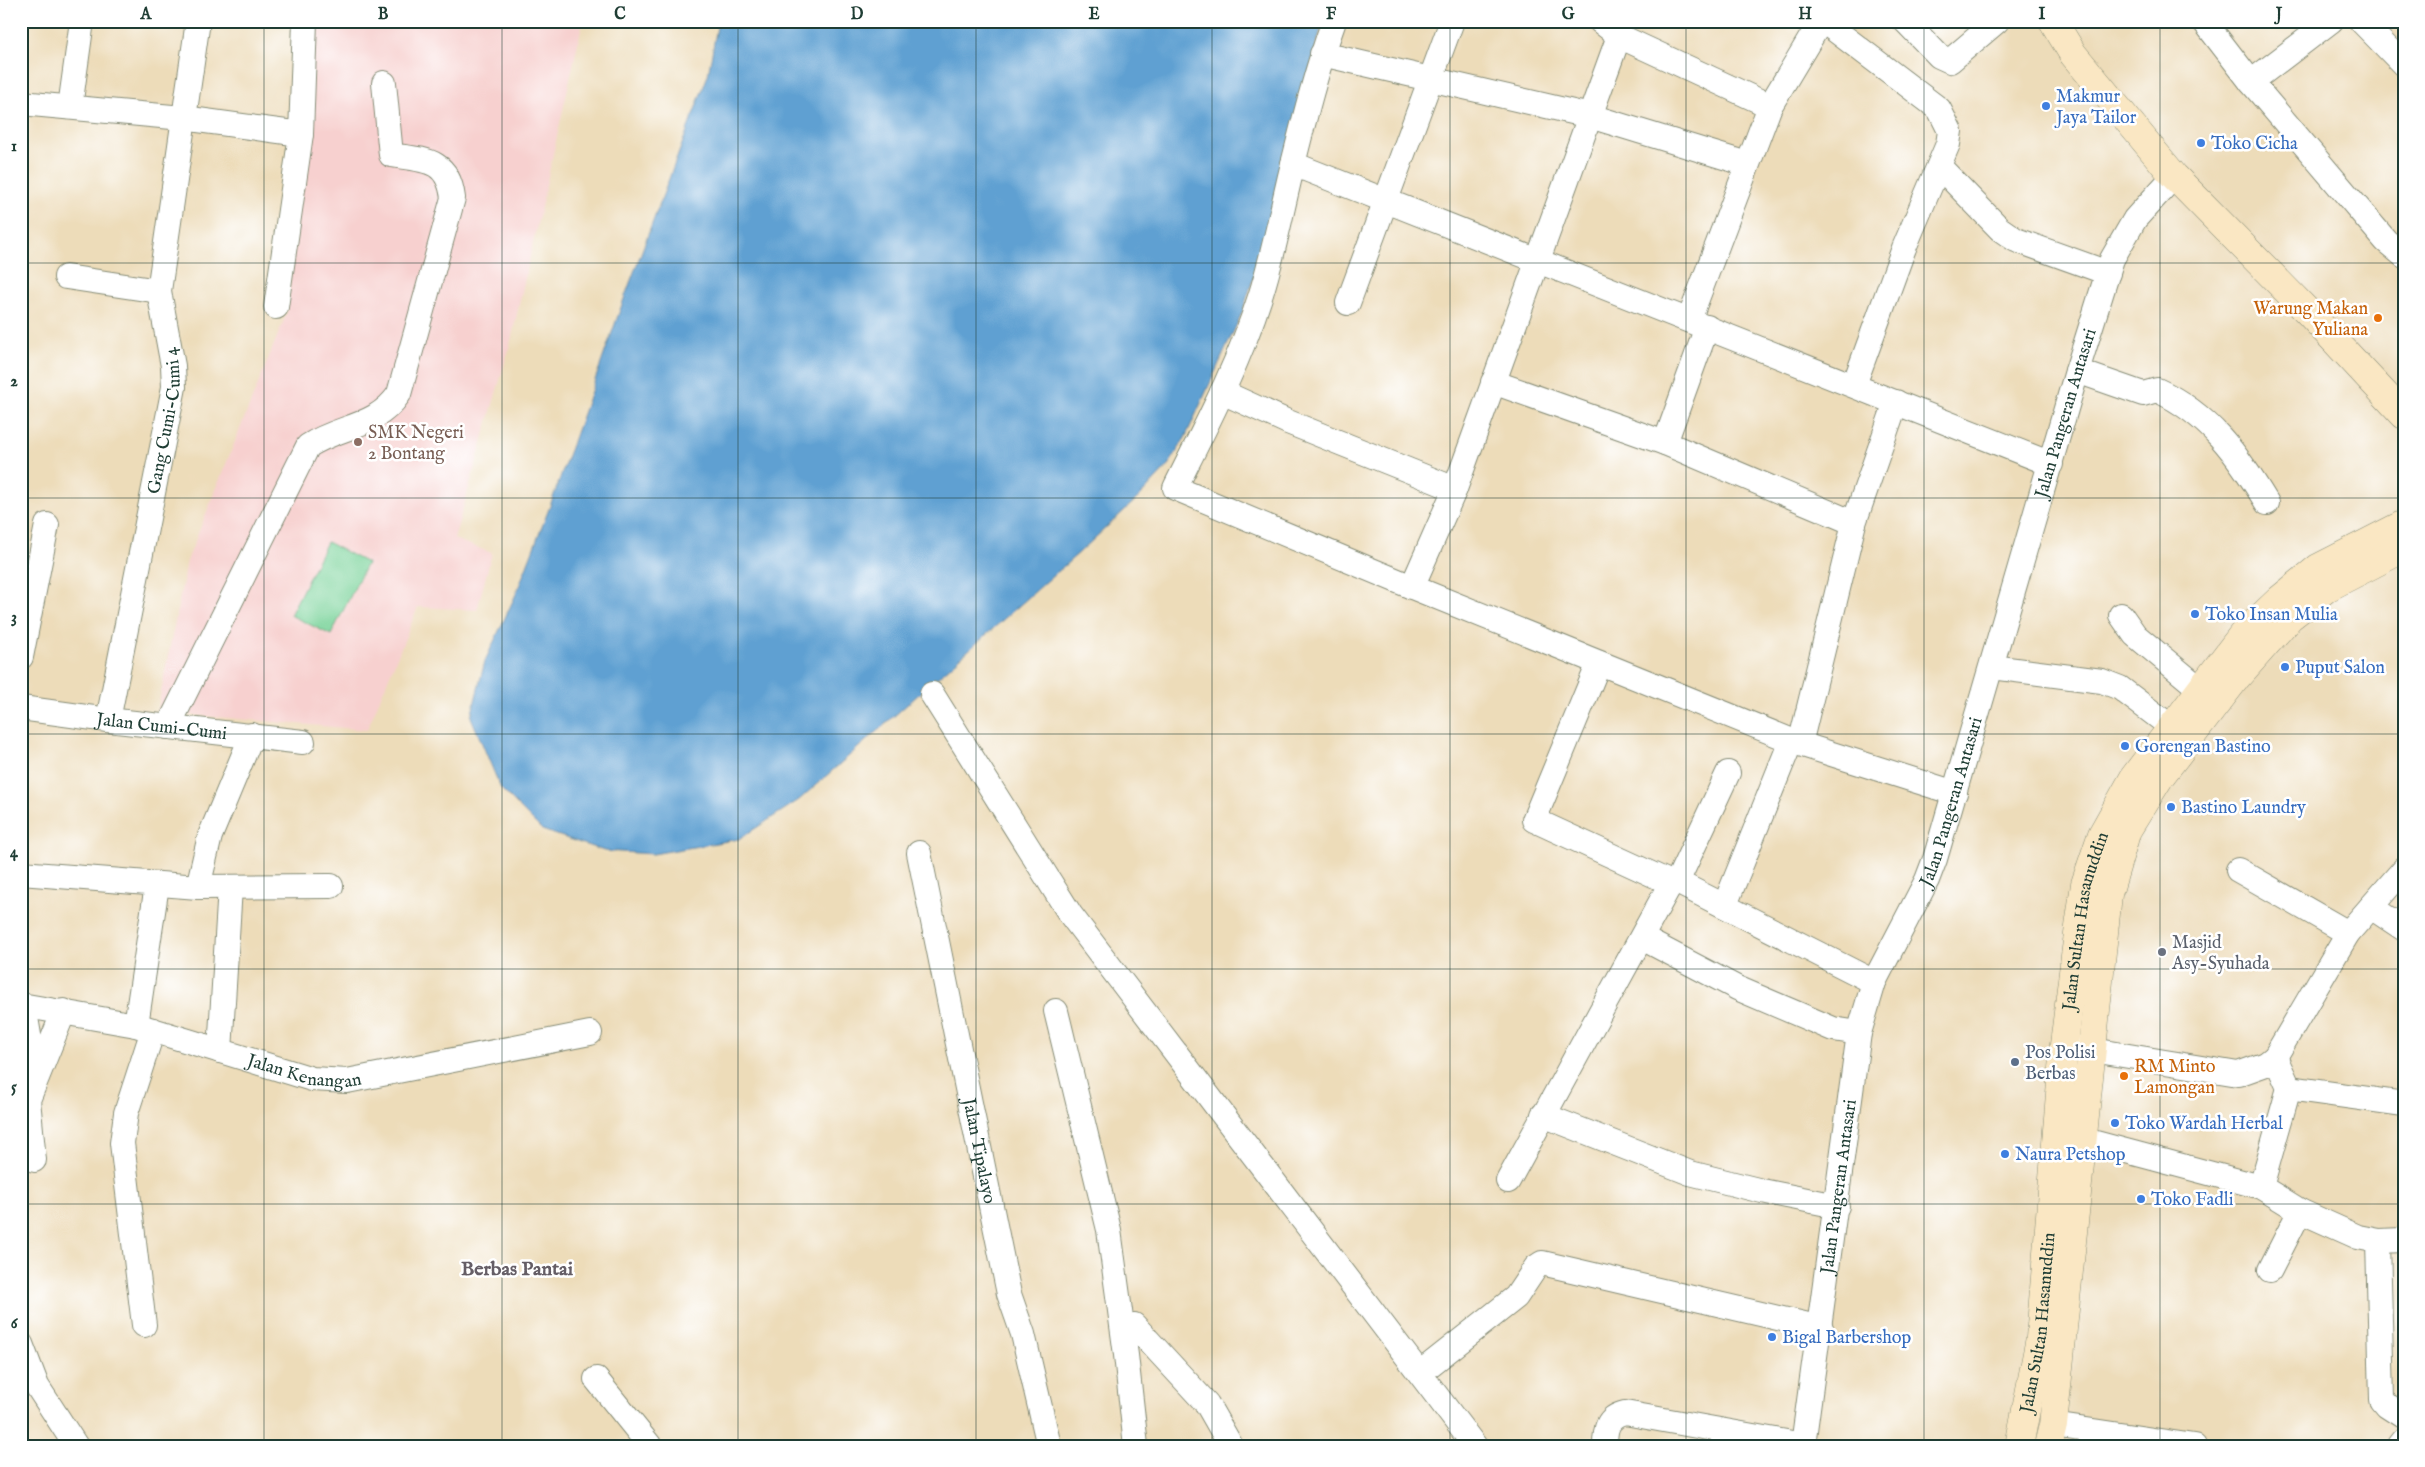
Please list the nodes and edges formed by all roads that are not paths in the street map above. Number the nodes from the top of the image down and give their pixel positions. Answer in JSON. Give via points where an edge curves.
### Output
{"nodes":[{"id":1,"x":82,"y":21,"type":"edge"},
{"id":2,"x":198,"y":21,"type":"edge"},
{"id":3,"x":306,"y":21,"type":"edge"},
{"id":4,"x":1334,"y":21,"type":"edge"},
{"id":5,"x":1452,"y":21,"type":"edge"},
{"id":6,"x":1600,"y":21,"type":"edge"},
{"id":7,"x":1822,"y":21,"type":"edge"},
{"id":8,"x":1905,"y":21,"type":"edge"},
{"id":9,"x":1997,"y":21,"type":"edge"},
{"id":10,"x":2053,"y":21,"type":"edge"},
{"id":11,"x":2204,"y":21,"type":"edge"},
{"id":12,"x":2331,"y":21,"type":"edge"},
{"id":13,"x":2361,"y":21,"type":"edge"},
{"id":14,"x":1619,"y":36,"type":"junction"},
{"id":15,"x":1322,"y":54,"type":"junction"},
{"id":16,"x":2404,"y":65,"type":"edge"},
{"id":17,"x":1431,"y":80,"type":"junction"},
{"id":18,"x":2252,"y":82,"type":"junction"},
{"id":19,"x":384,"y":83,"type":"dead end"},
{"id":20,"x":21,"y":103,"type":"edge"},
{"id":21,"x":1770,"y":106,"type":"junction"},
{"id":22,"x":70,"y":107,"type":"junction"},
{"id":23,"x":1590,"y":116,"type":"junction"},
{"id":24,"x":183,"y":118,"type":"junction"},
{"id":25,"x":301,"y":134,"type":"junction"},
{"id":26,"x":1293,"y":164,"type":"junction"},
{"id":27,"x":1747,"y":164,"type":"junction"},
{"id":28,"x":1939,"y":166,"type":"junction"},
{"id":29,"x":2174,"y":176,"type":"junction"},
{"id":30,"x":1386,"y":201,"type":"junction"},
{"id":31,"x":2404,"y":256,"type":"edge"},
{"id":32,"x":1538,"y":259,"type":"junction"},
{"id":33,"x":2108,"y":273,"type":"junction"},
{"id":34,"x":66,"y":277,"type":"dead end"},
{"id":35,"x":159,"y":291,"type":"junction"},
{"id":36,"x":1348,"y":303,"type":"dead end"},
{"id":37,"x":276,"y":308,"type":"dead end"},
{"id":38,"x":1698,"y":323,"type":"junction"},
{"id":39,"x":2077,"y":371,"type":"junction"},
{"id":40,"x":1493,"y":382,"type":"junction"},
{"id":41,"x":1854,"y":385,"type":"junction"},
{"id":42,"x":1222,"y":392,"type":"junction"},
{"id":43,"x":1896,"y":402,"type":"junction"},
{"id":44,"x":2404,"y":415,"type":"edge"},
{"id":45,"x":1665,"y":443,"type":"junction"},
{"id":46,"x":2051,"y":464,"type":"junction"},
{"id":47,"x":1455,"y":489,"type":"junction"},
{"id":48,"x":2267,"y":503,"type":"dead end"},
{"id":49,"x":1854,"y":523,"type":"junction"},
{"id":50,"x":2404,"y":524,"type":"edge"},
{"id":51,"x":47,"y":525,"type":"dead end"},
{"id":52,"x":2404,"y":548,"type":"edge"},
{"id":53,"x":1412,"y":587,"type":"junction"},
{"id":54,"x":2121,"y":615,"type":"dead end"},
{"id":55,"x":21,"y":657,"type":"edge"},
{"id":56,"x":1599,"y":663,"type":"junction"},
{"id":57,"x":1992,"y":667,"type":"junction"},
{"id":58,"x":2200,"y":689,"type":"junction"},
{"id":59,"x":932,"y":694,"type":"dead end"},
{"id":60,"x":21,"y":708,"type":"edge"},
{"id":61,"x":108,"y":720,"type":"junction"},
{"id":62,"x":2170,"y":726,"type":"junction"},
{"id":63,"x":168,"y":727,"type":"junction"},
{"id":64,"x":252,"y":735,"type":"junction"},
{"id":65,"x":303,"y":742,"type":"dead end"},
{"id":66,"x":1796,"y":743,"type":"junction"},
{"id":67,"x":1728,"y":774,"type":"dead end"},
{"id":68,"x":1955,"y":793,"type":"junction"},
{"id":69,"x":919,"y":854,"type":"dead end"},
{"id":70,"x":2404,"y":869,"type":"edge"},
{"id":71,"x":2238,"y":870,"type":"dead end"},
{"id":72,"x":21,"y":873,"type":"edge"},
{"id":73,"x":1674,"y":883,"type":"junction"},
{"id":74,"x":156,"y":885,"type":"junction"},
{"id":75,"x":331,"y":886,"type":"dead end"},
{"id":76,"x":198,"y":887,"type":"junction"},
{"id":77,"x":230,"y":887,"type":"junction"},
{"id":78,"x":1725,"y":905,"type":"junction"},
{"id":79,"x":2371,"y":907,"type":"junction"},
{"id":80,"x":2404,"y":929,"type":"edge"},
{"id":81,"x":2348,"y":933,"type":"junction"},
{"id":82,"x":1642,"y":938,"type":"junction"},
{"id":83,"x":1874,"y":982,"type":"junction"},
{"id":84,"x":23,"y":1006,"type":"edge"},
{"id":85,"x":64,"y":1011,"type":"junction"},
{"id":86,"x":1056,"y":1011,"type":"dead end"},
{"id":87,"x":145,"y":1027,"type":"junction"},
{"id":88,"x":590,"y":1033,"type":"dead end"},
{"id":89,"x":1860,"y":1033,"type":"junction"},
{"id":90,"x":2064,"y":1045,"type":"junction"},
{"id":91,"x":2094,"y":1050,"type":"junction"},
{"id":92,"x":220,"y":1051,"type":"junction"},
{"id":93,"x":2275,"y":1057,"type":"junction"},
{"id":94,"x":36,"y":1076,"type":"junction"},
{"id":95,"x":2289,"y":1088,"type":"junction"},
{"id":96,"x":2404,"y":1104,"type":"edge"},
{"id":97,"x":1544,"y":1114,"type":"junction"},
{"id":98,"x":2082,"y":1139,"type":"junction"},
{"id":99,"x":34,"y":1160,"type":"dead end"},
{"id":100,"x":1508,"y":1181,"type":"dead end"},
{"id":101,"x":2261,"y":1187,"type":"junction"},
{"id":102,"x":1837,"y":1206,"type":"junction"},
{"id":103,"x":2300,"y":1211,"type":"junction"},
{"id":104,"x":2404,"y":1240,"type":"edge"},
{"id":105,"x":2378,"y":1241,"type":"junction"},
{"id":106,"x":2270,"y":1270,"type":"dead end"},
{"id":107,"x":144,"y":1325,"type":"dead end"},
{"id":108,"x":1134,"y":1325,"type":"dead end"},
{"id":109,"x":1820,"y":1328,"type":"junction"},
{"id":110,"x":21,"y":1344,"type":"edge"},
{"id":111,"x":1421,"y":1372,"type":"junction"},
{"id":112,"x":596,"y":1379,"type":"dead end"},
{"id":113,"x":2404,"y":1417,"type":"edge"},
{"id":114,"x":2050,"y":1435,"type":"edge"},
{"id":115,"x":2404,"y":1441,"type":"edge"},
{"id":116,"x":74,"y":1444,"type":"edge"},
{"id":117,"x":1805,"y":1445,"type":"edge"},
{"id":118,"x":650,"y":1446,"type":"edge"},
{"id":119,"x":1049,"y":1446,"type":"edge"},
{"id":120,"x":1136,"y":1446,"type":"edge"},
{"id":121,"x":1231,"y":1446,"type":"edge"},
{"id":122,"x":1475,"y":1446,"type":"edge"},
{"id":123,"x":1605,"y":1446,"type":"edge"},
{"id":124,"x":2019,"y":1446,"type":"edge"},
{"id":125,"x":2194,"y":1446,"type":"edge"},
{"id":126,"x":2400,"y":1446,"type":"edge"}],
"edges":[{"from":1,"to":22,"type":"street"},
{"from":2,"to":24,"type":"street","name":"Gang Cumi-Cumi 4"},
{"from":3,"to":25,"type":"street"},
{"from":4,"to":15,"type":"street"},
{"from":5,"to":17,"type":"street"},
{"from":6,"to":14,"type":"street"},
{"from":7,"to":21,"type":"street"},
{"from":7,"to":28,"type":"street","via":[[1939,109],[1950,131]]},
{"from":8,"to":9,"type":"street","via":[[1938,56],[1950,61]]},
{"from":10,"to":29,"type":"street","via":[[2073,54]]},
{"from":11,"to":18,"type":"street"},
{"from":12,"to":18,"type":"street"},
{"from":13,"to":16,"type":"street"},
{"from":14,"to":21,"type":"street"},
{"from":14,"to":23,"type":"street"},
{"from":15,"to":17,"type":"street"},
{"from":15,"to":26,"type":"street"},
{"from":17,"to":23,"type":"street"},
{"from":17,"to":30,"type":"street"},
{"from":18,"to":31,"type":"street","via":[[2386,241]]},
{"from":19,"to":63,"type":"street","via":[[391,155],[438,166],[451,183],[452,198],[399,394],[377,417],[322,436],[308,446]]},
{"from":20,"to":22,"type":"street"},
{"from":21,"to":27,"type":"street"},
{"from":22,"to":24,"type":"street"},
{"from":23,"to":27,"type":"street"},
{"from":23,"to":32,"type":"street"},
{"from":24,"to":25,"type":"street"},
{"from":24,"to":35,"type":"street","name":"Gang Cumi-Cumi 4"},
{"from":25,"to":37,"type":"street"},
{"from":26,"to":30,"type":"street"},
{"from":26,"to":42,"type":"street","via":[[1261,296]]},
{"from":27,"to":38,"type":"street"},
{"from":28,"to":33,"type":"street","via":[[2000,229],[2016,240]]},
{"from":28,"to":41,"type":"street","via":[[1904,248]]},
{"from":29,"to":33,"type":"street","name":"Jalan Pangeran Antasari","via":[[2135,219],[2112,259]]},
{"from":29,"to":44,"type":"street"},
{"from":30,"to":32,"type":"street"},
{"from":30,"to":36,"type":"street"},
{"from":32,"to":38,"type":"street"},
{"from":32,"to":40,"type":"street"},
{"from":33,"to":39,"type":"street","name":"Jalan Pangeran Antasari"},
{"from":34,"to":35,"type":"street"},
{"from":35,"to":61,"type":"street","name":"Gang Cumi-Cumi 4","via":[[174,388]]},
{"from":38,"to":41,"type":"street"},
{"from":38,"to":45,"type":"street"},
{"from":39,"to":46,"type":"street","name":"Jalan Pangeran Antasari"},
{"from":39,"to":48,"type":"street","via":[[2143,394],[2158,390],[2191,409],[2221,436]]},
{"from":40,"to":45,"type":"street"},
{"from":40,"to":47,"type":"street"},
{"from":41,"to":43,"type":"street"},
{"from":42,"to":47,"type":"street"},
{"from":42,"to":53,"type":"street","via":[[1175,488]]},
{"from":43,"to":46,"type":"street"},
{"from":43,"to":49,"type":"street"},
{"from":45,"to":49,"type":"street"},
{"from":46,"to":57,"type":"street","name":"Jalan Pangeran Antasari"},
{"from":47,"to":53,"type":"street"},
{"from":49,"to":66,"type":"street"},
{"from":50,"to":58,"type":"street","name":"Jalan Sultan Hasanuddin","via":[[2318,568],[2242,635]]},
{"from":51,"to":55,"type":"street"},
{"from":52,"to":91,"type":"street","name":"Jalan Sultan Hasanuddin","via":[[2327,588],[2290,617],[2238,676],[2151,792],[2127,830],[2108,894]]},
{"from":53,"to":56,"type":"street"},
{"from":54,"to":58,"type":"street","via":[[2135,636]]},
{"from":56,"to":66,"type":"street"},
{"from":56,"to":73,"type":"street","via":[[1534,820]]},
{"from":57,"to":62,"type":"street","via":[[2102,681],[2120,688]]},
{"from":57,"to":68,"type":"street","name":"Jalan Pangeran Antasari"},
{"from":58,"to":62,"type":"street","name":"Jalan Sultan Hasanuddin"},
{"from":59,"to":111,"type":"street","via":[[1070,914]]},
{"from":60,"to":61,"type":"street","name":"Jalan Cumi-Cumi"},
{"from":61,"to":63,"type":"street","name":"Jalan Cumi-Cumi"},
{"from":62,"to":90,"type":"street","name":"Jalan Sultan Hasanuddin","via":[[2134,776],[2102,834],[2085,884]]},
{"from":63,"to":64,"type":"street","name":"Jalan Cumi-Cumi"},
{"from":64,"to":65,"type":"street","name":"Jalan Cumi-Cumi"},
{"from":64,"to":76,"type":"street","via":[[210,836]]},
{"from":66,"to":68,"type":"street"},
{"from":66,"to":78,"type":"street"},
{"from":67,"to":73,"type":"street"},
{"from":68,"to":83,"type":"street","name":"Jalan Pangeran Antasari","via":[[1927,880]]},
{"from":69,"to":119,"type":"street","name":"Jalan Tipalayo","via":[[1009,1294],[1023,1334]]},
{"from":70,"to":79,"type":"street"},
{"from":71,"to":81,"type":"street"},
{"from":72,"to":74,"type":"street"},
{"from":73,"to":78,"type":"street"},
{"from":73,"to":82,"type":"street"},
{"from":74,"to":76,"type":"street"},
{"from":74,"to":87,"type":"street"},
{"from":75,"to":77,"type":"street"},
{"from":76,"to":77,"type":"street"},
{"from":77,"to":92,"type":"street"},
{"from":78,"to":83,"type":"street"},
{"from":79,"to":80,"type":"street"},
{"from":79,"to":81,"type":"street"},
{"from":81,"to":93,"type":"street"},
{"from":82,"to":89,"type":"street","via":[[1737,988],[1832,1029]]},
{"from":82,"to":97,"type":"street"},
{"from":83,"to":89,"type":"street","name":"Jalan Pangeran Antasari"},
{"from":84,"to":85,"type":"street","name":"Jalan Kenangan"},
{"from":84,"to":94,"type":"street"},
{"from":85,"to":87,"type":"street","name":"Jalan Kenangan"},
{"from":85,"to":94,"type":"street"},
{"from":86,"to":120,"type":"street","via":[[1109,1230]]},
{"from":87,"to":92,"type":"street","name":"Jalan Kenangan"},
{"from":87,"to":107,"type":"street","via":[[122,1143]]},
{"from":88,"to":92,"type":"street","name":"Jalan Kenangan","via":[[347,1080],[312,1079]]},
{"from":89,"to":102,"type":"street","name":"Jalan Pangeran Antasari"},
{"from":90,"to":91,"type":"street"},
{"from":90,"to":124,"type":"street","name":"Jalan Sultan Hasanuddin","via":[[2040,1338]]},
{"from":91,"to":93,"type":"street","via":[[2238,1074],[2266,1064]]},
{"from":91,"to":98,"type":"street","name":"Jalan Sultan Hasanuddin"},
{"from":93,"to":95,"type":"street"},
{"from":94,"to":99,"type":"street","via":[[28,1100]]},
{"from":95,"to":96,"type":"street"},
{"from":95,"to":101,"type":"street"},
{"from":97,"to":100,"type":"street"},
{"from":97,"to":102,"type":"street","via":[[1690,1173],[1762,1192]]},
{"from":98,"to":101,"type":"street"},
{"from":98,"to":114,"type":"street","name":"Jalan Sultan Hasanuddin"},
{"from":101,"to":103,"type":"street"},
{"from":102,"to":109,"type":"street","name":"Jalan Pangeran Antasari"},
{"from":103,"to":105,"type":"street","via":[[2346,1232]]},
{"from":103,"to":106,"type":"street"},
{"from":104,"to":105,"type":"street"},
{"from":105,"to":113,"type":"street","via":[[2382,1400]]},
{"from":108,"to":121,"type":"street","via":[[1206,1404]]},
{"from":109,"to":111,"type":"street","via":[[1542,1263],[1516,1296]]},
{"from":109,"to":117,"type":"street","name":"Jalan Pangeran Antasari"},
{"from":110,"to":116,"type":"street","via":[[37,1386]]},
{"from":111,"to":122,"type":"street"},
{"from":112,"to":118,"type":"street"},
{"from":114,"to":125,"type":"street"},
{"from":115,"to":126,"type":"street"},
{"from":117,"to":123,"type":"street","via":[[1625,1413],[1607,1424]]}]}
